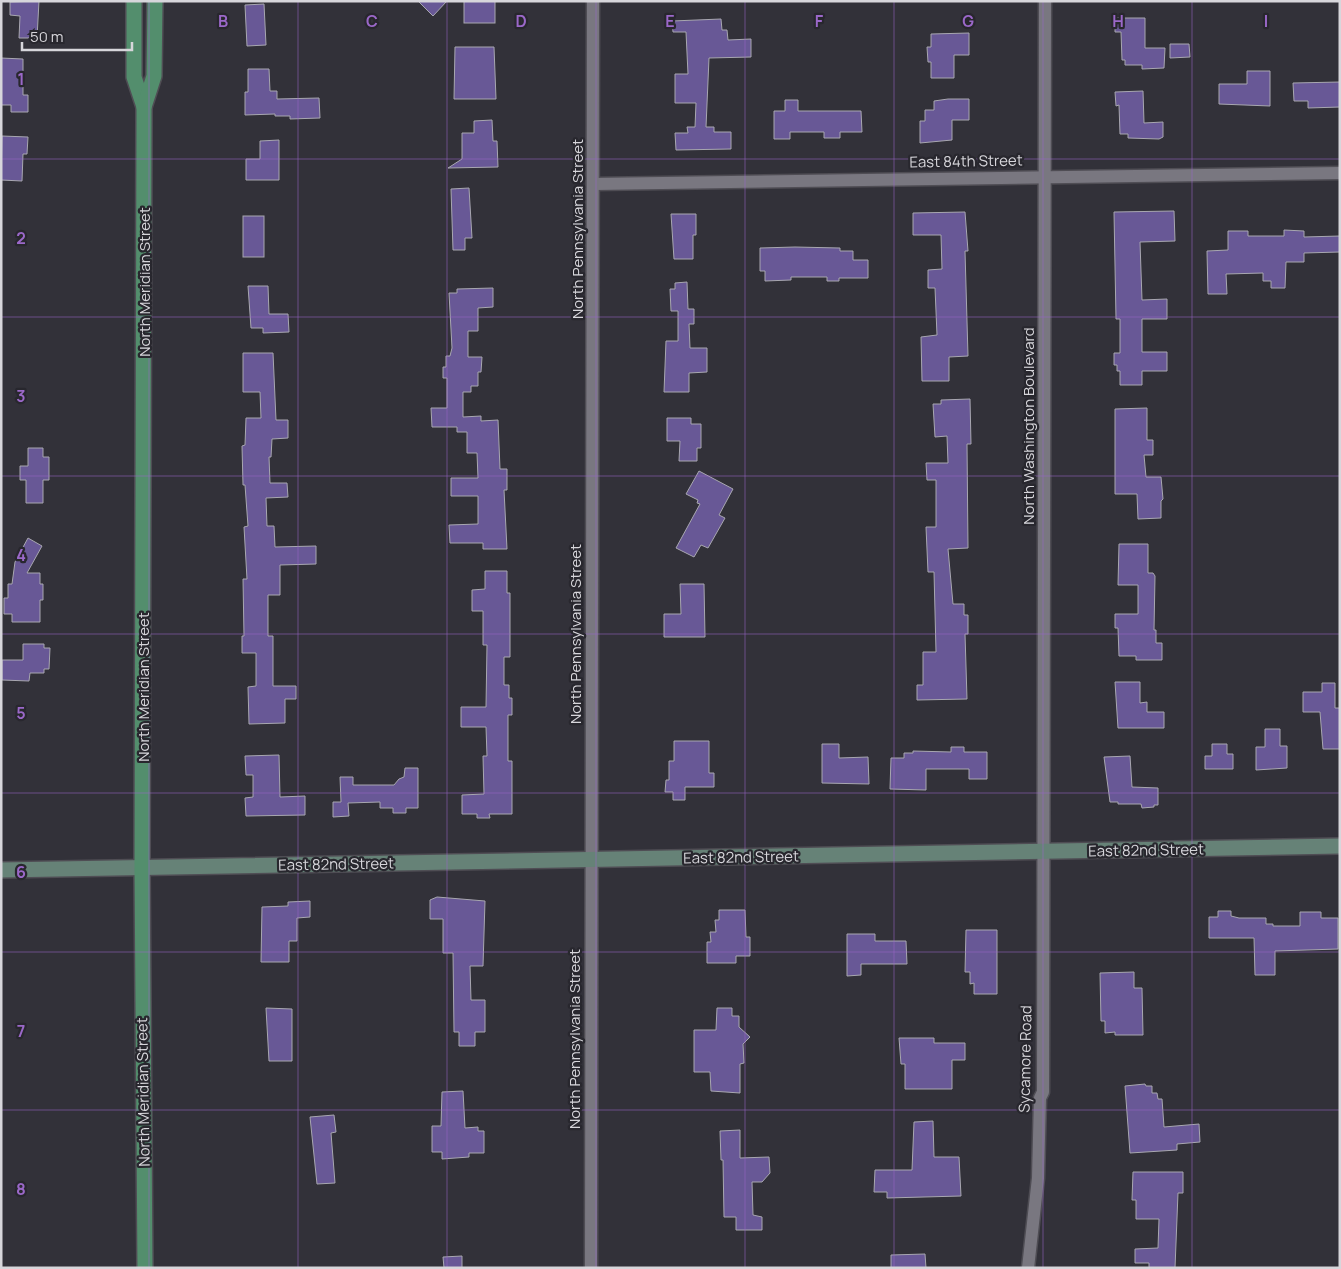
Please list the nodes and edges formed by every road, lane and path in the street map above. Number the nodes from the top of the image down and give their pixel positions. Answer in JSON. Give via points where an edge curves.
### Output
{"nodes":[{"id":1,"x":134,"y":1,"type":"edge"},
{"id":2,"x":155,"y":1,"type":"edge"},
{"id":3,"x":593,"y":1,"type":"edge"},
{"id":4,"x":1045,"y":1,"type":"edge"},
{"id":5,"x":144,"y":107,"type":"junction"},
{"id":6,"x":1340,"y":173,"type":"edge"},
{"id":7,"x":1045,"y":176,"type":"junction"},
{"id":8,"x":594,"y":184,"type":"junction"},
{"id":9,"x":1340,"y":846,"type":"edge"},
{"id":10,"x":1043,"y":851,"type":"junction"},
{"id":11,"x":591,"y":859,"type":"junction"},
{"id":12,"x":142,"y":867,"type":"junction"},
{"id":13,"x":1,"y":870,"type":"edge"},
{"id":14,"x":145,"y":1268,"type":"edge"},
{"id":15,"x":591,"y":1268,"type":"edge"},
{"id":16,"x":1028,"y":1268,"type":"edge"}],
"edges":[{"from":1,"to":5,"type":"main road","name":"North Meridian Street","via":[[134,77]]},
{"from":2,"to":5,"type":"main road","name":"North Meridian Street","via":[[154,76]]},
{"from":3,"to":8,"type":"street","name":"North Pennsylvania Street"},
{"from":4,"to":7,"type":"street","name":"North Washington Boulevard"},
{"from":5,"to":12,"type":"main road","name":"North Meridian Street"},
{"from":6,"to":7,"type":"street","name":"East 84th Street"},
{"from":7,"to":8,"type":"street","name":"East 84th Street"},
{"from":7,"to":10,"type":"street","name":"North Washington Boulevard"},
{"from":8,"to":11,"type":"street","name":"North Pennsylvania Street"},
{"from":9,"to":10,"type":"street","name":"East 82nd Street"},
{"from":10,"to":11,"type":"street","name":"East 82nd Street"},
{"from":10,"to":16,"type":"street","name":"Sycamore Road","via":[[1043,1092],[1040,1098],[1036,1212]]},
{"from":11,"to":12,"type":"street","name":"East 82nd Street"},
{"from":11,"to":15,"type":"street","name":"North Pennsylvania Street"},
{"from":12,"to":13,"type":"street","name":"East 82nd Street"},
{"from":12,"to":14,"type":"main road","name":"North Meridian Street"}]}
